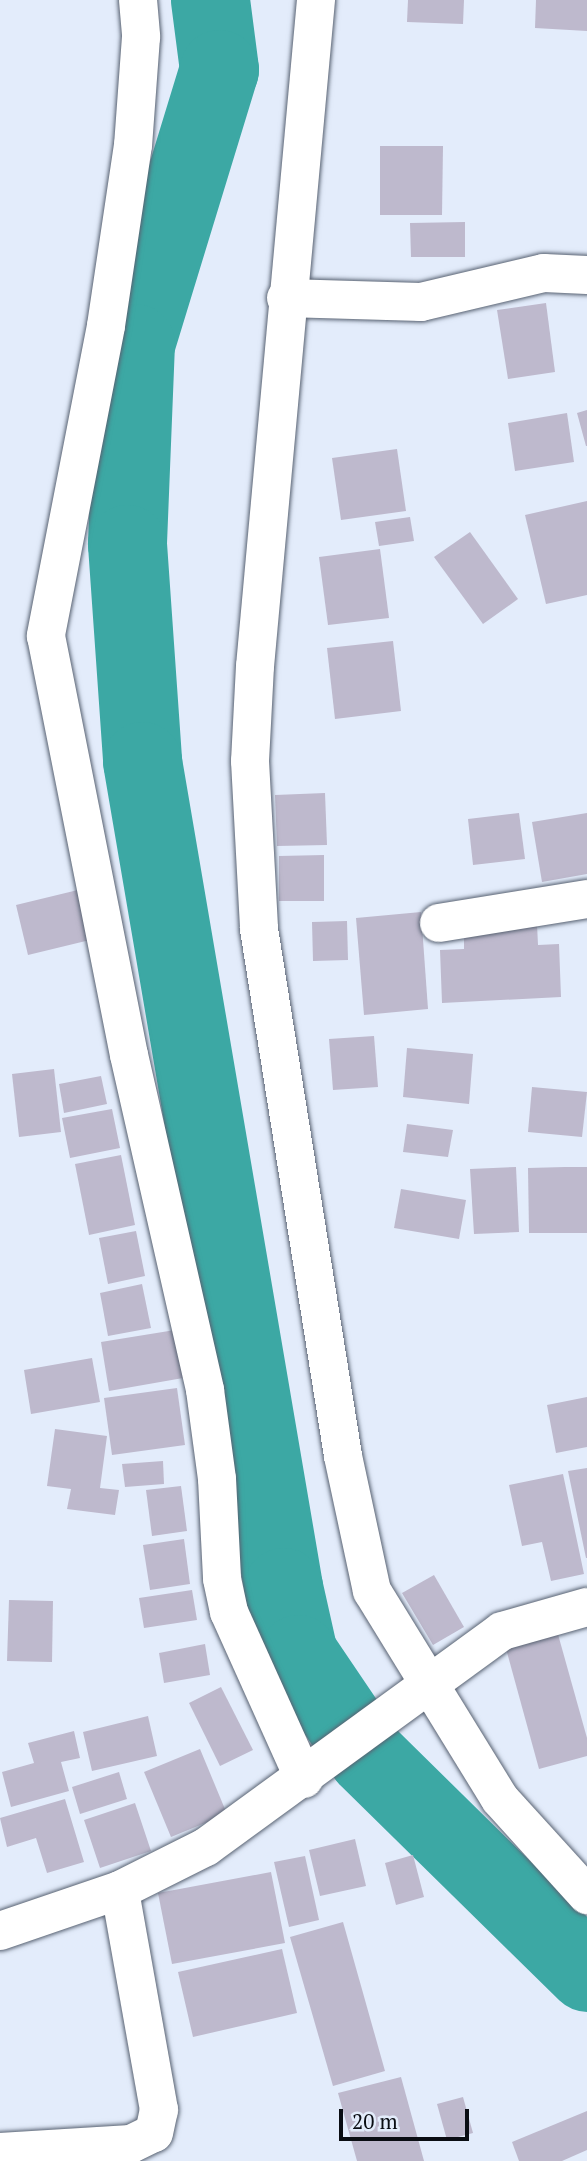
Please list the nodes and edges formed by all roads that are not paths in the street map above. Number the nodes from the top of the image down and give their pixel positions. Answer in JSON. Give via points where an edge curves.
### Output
{"nodes":[{"id":1,"x":138,"y":0,"type":"edge"},
{"id":2,"x":316,"y":0,"type":"edge"},
{"id":3,"x":587,"y":275,"type":"edge"},
{"id":4,"x":286,"y":298,"type":"junction"},
{"id":5,"x":587,"y":899,"type":"edge"},
{"id":6,"x":439,"y":923,"type":"dead end"},
{"id":7,"x":587,"y":1607,"type":"edge"},
{"id":8,"x":418,"y":1696,"type":"junction"},
{"id":9,"x":304,"y":1779,"type":"junction"},
{"id":10,"x":120,"y":1889,"type":"junction"},
{"id":11,"x":587,"y":1895,"type":"edge"},
{"id":12,"x":0,"y":1931,"type":"edge"},
{"id":13,"x":0,"y":2152,"type":"edge"}],
"edges":[{"from":1,"to":9,"type":"street","via":[[141,37],[129,171],[106,326],[46,636],[129,1055],[205,1390],[229,1612]]},
{"from":2,"to":4,"type":"street"},
{"from":3,"to":4,"type":"street","via":[[544,274],[421,302]]},
{"from":4,"to":8,"type":"street","via":[[250,761],[259,929],[343,1456],[372,1591]]},
{"from":5,"to":6,"type":"street"},
{"from":7,"to":8,"type":"street","via":[[502,1631]]},
{"from":8,"to":9,"type":"street"},
{"from":8,"to":11,"type":"street","via":[[500,1799]]},
{"from":9,"to":10,"type":"street","via":[[206,1847]]},
{"from":10,"to":12,"type":"street"},
{"from":10,"to":13,"type":"street","via":[[159,2110],[154,2133],[131,2144]]}]}
